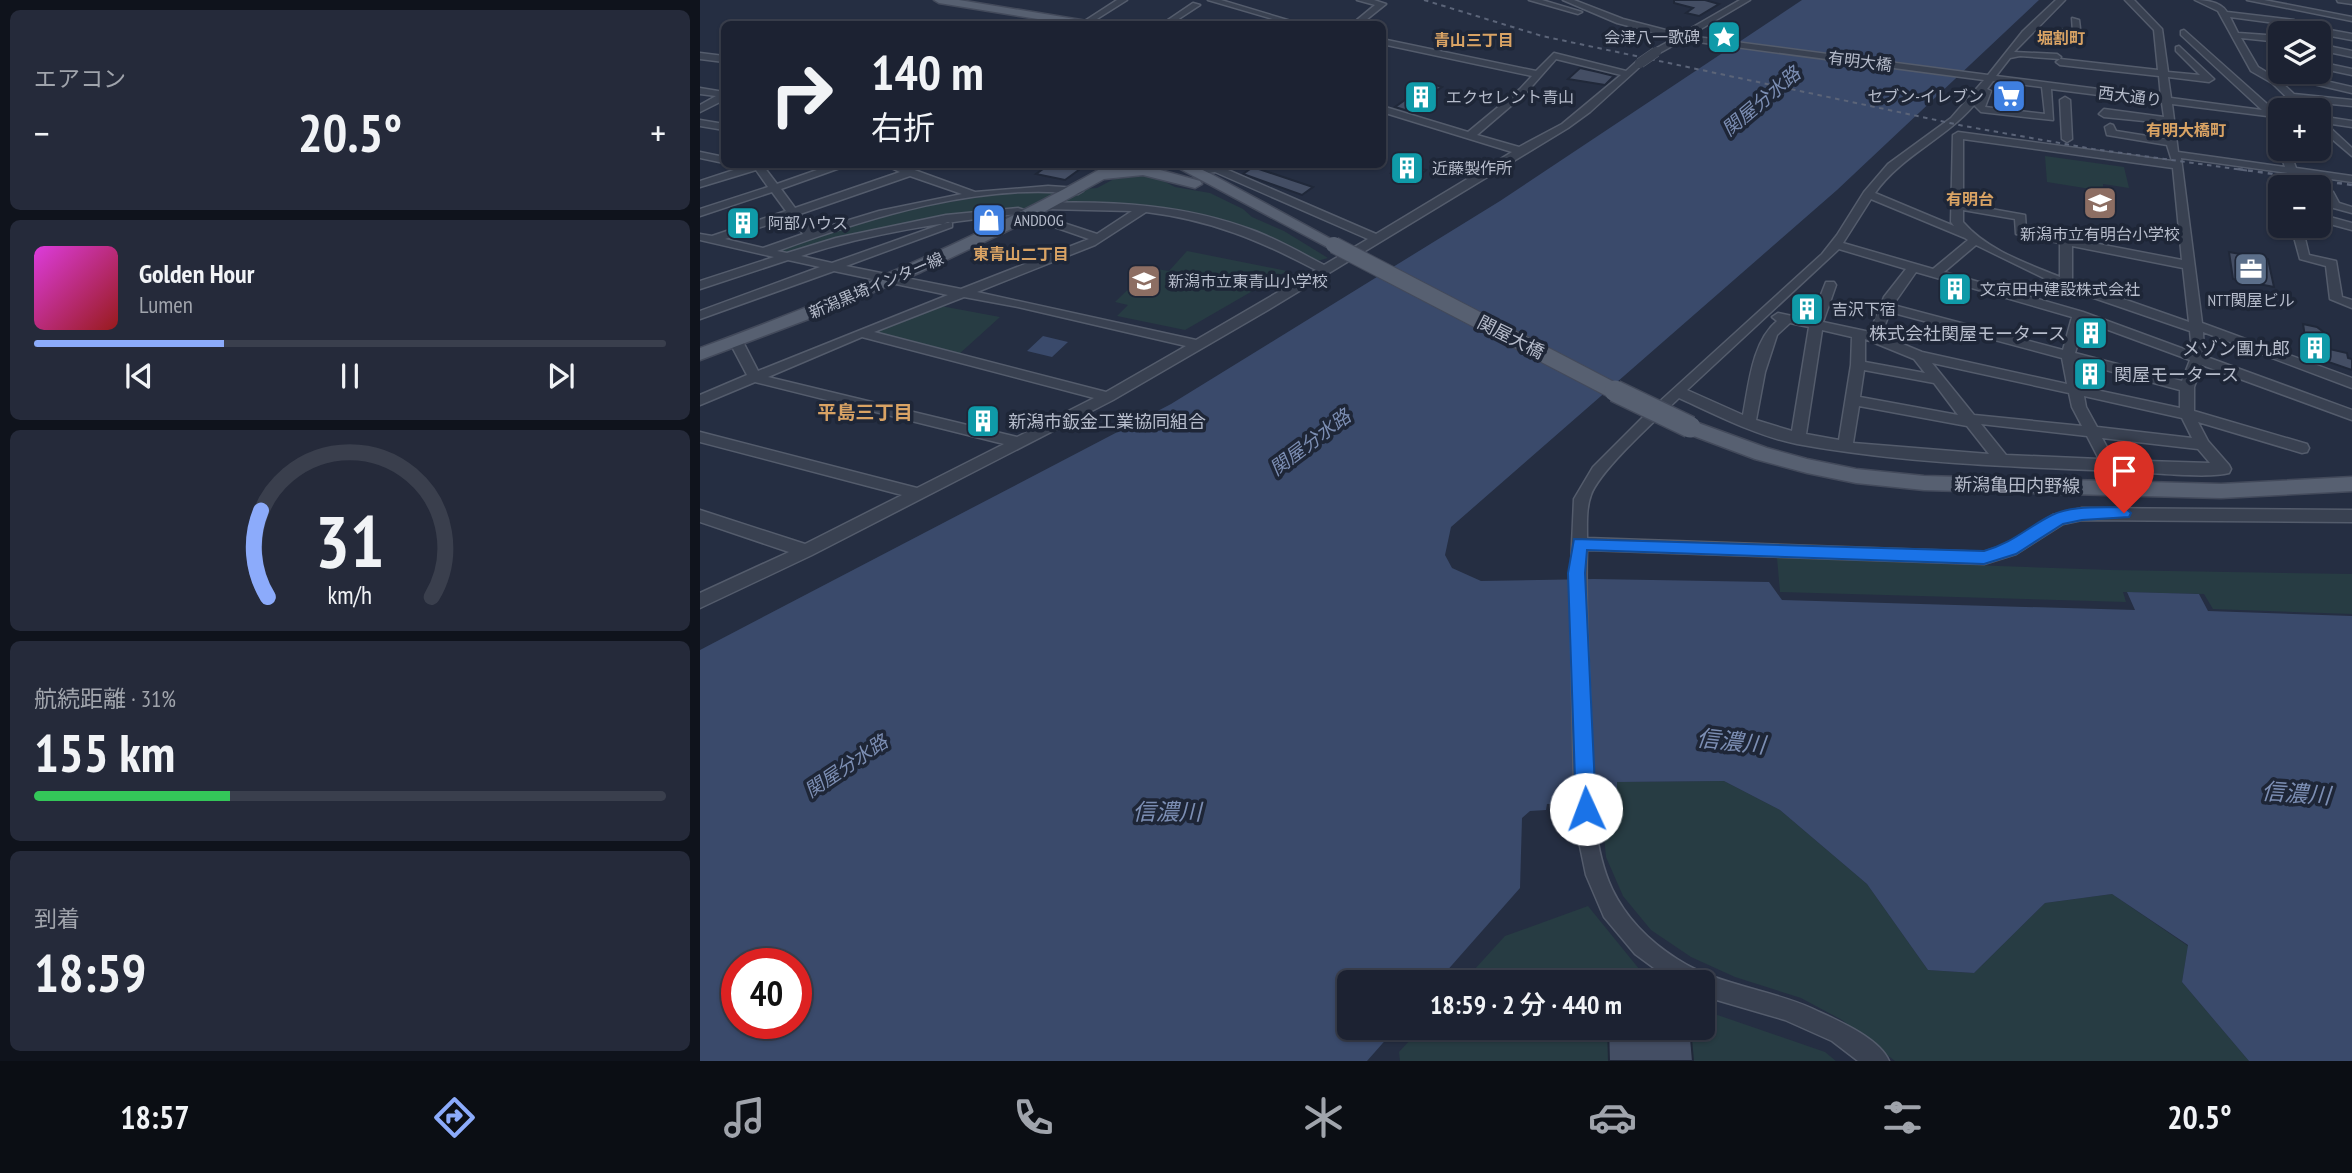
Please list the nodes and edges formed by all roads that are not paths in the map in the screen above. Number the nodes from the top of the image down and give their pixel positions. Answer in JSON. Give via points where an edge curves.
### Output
{"nodes":[{"id":1,"x":939,"y":0,"type":"edge"},
{"id":2,"x":1124,"y":0,"type":"edge"},
{"id":3,"x":1212,"y":0,"type":"edge"},
{"id":4,"x":1254,"y":0,"type":"edge"},
{"id":5,"x":1361,"y":0,"type":"edge"},
{"id":6,"x":1533,"y":0,"type":"edge"},
{"id":7,"x":1567,"y":0,"type":"edge"},
{"id":8,"x":1598,"y":0,"type":"edge"},
{"id":9,"x":1746,"y":0,"type":"edge"},
{"id":10,"x":2061,"y":0,"type":"edge"},
{"id":11,"x":2129,"y":0,"type":"edge"},
{"id":12,"x":2199,"y":0,"type":"edge"},
{"id":13,"x":2251,"y":0,"type":"edge"},
{"id":14,"x":2342,"y":0,"type":"edge"},
{"id":15,"x":2352,"y":2,"type":"edge"},
{"id":16,"x":1196,"y":5,"type":"dead end"},
{"id":17,"x":2299,"y":5,"type":"edge"},
{"id":18,"x":1233,"y":7,"type":"junction"},
{"id":19,"x":1591,"y":10,"type":"junction"},
{"id":20,"x":1220,"y":11,"type":"dead end"},
{"id":21,"x":2225,"y":18,"type":"junction"},
{"id":22,"x":2352,"y":19,"type":"edge"},
{"id":23,"x":2075,"y":20,"type":"dead end"},
{"id":24,"x":1067,"y":21,"type":"edge"},
{"id":25,"x":1090,"y":21,"type":"edge"},
{"id":26,"x":1171,"y":21,"type":"edge"},
{"id":27,"x":1286,"y":21,"type":"edge"},
{"id":28,"x":1360,"y":21,"type":"edge"},
{"id":29,"x":2268,"y":24,"type":"edge"},
{"id":30,"x":2057,"y":32,"type":"dead end"},
{"id":31,"x":2185,"y":33,"type":"dead end"},
{"id":32,"x":2331,"y":34,"type":"edge"},
{"id":33,"x":2234,"y":35,"type":"junction"},
{"id":34,"x":1683,"y":37,"type":"junction"},
{"id":35,"x":2352,"y":37,"type":"edge"},
{"id":36,"x":2268,"y":38,"type":"edge"},
{"id":37,"x":1386,"y":42,"type":"edge"},
{"id":38,"x":2046,"y":44,"type":"dead end"},
{"id":39,"x":2179,"y":49,"type":"dead end"},
{"id":40,"x":2331,"y":50,"type":"edge"},
{"id":41,"x":2352,"y":54,"type":"edge"},
{"id":42,"x":2007,"y":56,"type":"junction"},
{"id":43,"x":2046,"y":56,"type":"junction"},
{"id":44,"x":700,"y":57,"type":"edge"},
{"id":45,"x":2077,"y":57,"type":"dead end"},
{"id":46,"x":721,"y":60,"type":"edge"},
{"id":47,"x":2331,"y":68,"type":"edge"},
{"id":48,"x":2162,"y":71,"type":"junction"},
{"id":49,"x":2352,"y":72,"type":"edge"},
{"id":50,"x":1536,"y":74,"type":"junction"},
{"id":51,"x":1628,"y":74,"type":"junction"},
{"id":52,"x":1984,"y":81,"type":"junction"},
{"id":53,"x":2326,"y":84,"type":"edge"},
{"id":54,"x":2046,"y":85,"type":"junction"},
{"id":55,"x":2330,"y":85,"type":"junction"},
{"id":56,"x":2352,"y":90,"type":"edge"},
{"id":57,"x":700,"y":91,"type":"edge"},
{"id":58,"x":721,"y":95,"type":"edge"},
{"id":59,"x":2291,"y":97,"type":"joint"},
{"id":60,"x":721,"y":98,"type":"edge"},
{"id":61,"x":2303,"y":98,"type":"edge"},
{"id":62,"x":2327,"y":98,"type":"edge"},
{"id":63,"x":2065,"y":100,"type":"dead end"},
{"id":64,"x":2166,"y":100,"type":"junction"},
{"id":65,"x":2331,"y":100,"type":"edge"},
{"id":66,"x":2352,"y":103,"type":"edge"},
{"id":67,"x":2268,"y":108,"type":"edge"},
{"id":68,"x":700,"y":109,"type":"edge"},
{"id":69,"x":1386,"y":110,"type":"edge"},
{"id":70,"x":2268,"y":113,"type":"edge"},
{"id":71,"x":2104,"y":114,"type":"dead end"},
{"id":72,"x":2066,"y":120,"type":"junction"},
{"id":73,"x":2169,"y":121,"type":"junction"},
{"id":74,"x":2331,"y":122,"type":"edge"},
{"id":75,"x":700,"y":123,"type":"edge"},
{"id":76,"x":2051,"y":124,"type":"junction"},
{"id":77,"x":2352,"y":124,"type":"edge"},
{"id":78,"x":721,"y":126,"type":"edge"},
{"id":79,"x":2110,"y":127,"type":"dead end"},
{"id":80,"x":2331,"y":132,"type":"edge"},
{"id":81,"x":1471,"y":135,"type":"junction"},
{"id":82,"x":2067,"y":139,"type":"dead end"},
{"id":83,"x":1520,"y":150,"type":"junction"},
{"id":84,"x":2350,"y":150,"type":"edge"},
{"id":85,"x":2174,"y":154,"type":"junction"},
{"id":86,"x":700,"y":155,"type":"edge"},
{"id":87,"x":721,"y":159,"type":"edge"},
{"id":88,"x":2288,"y":161,"type":"edge"},
{"id":89,"x":748,"y":168,"type":"edge"},
{"id":90,"x":759,"y":168,"type":"edge"},
{"id":91,"x":834,"y":168,"type":"edge"},
{"id":92,"x":898,"y":168,"type":"edge"},
{"id":93,"x":1114,"y":168,"type":"edge"},
{"id":94,"x":1168,"y":168,"type":"edge"},
{"id":95,"x":1191,"y":168,"type":"edge"},
{"id":96,"x":2292,"y":171,"type":"junction"},
{"id":97,"x":910,"y":172,"type":"junction"},
{"id":98,"x":2352,"y":179,"type":"edge"},
{"id":99,"x":1091,"y":182,"type":"junction"},
{"id":100,"x":700,"y":184,"type":"edge"},
{"id":101,"x":775,"y":188,"type":"junction"},
{"id":102,"x":1218,"y":189,"type":"junction"},
{"id":103,"x":1078,"y":191,"type":"junction"},
{"id":104,"x":1868,"y":194,"type":"junction"},
{"id":105,"x":969,"y":196,"type":"junction"},
{"id":106,"x":2331,"y":198,"type":"edge"},
{"id":107,"x":1244,"y":199,"type":"junction"},
{"id":108,"x":1957,"y":206,"type":"junction"},
{"id":109,"x":1143,"y":209,"type":"junction"},
{"id":110,"x":1037,"y":210,"type":"junction"},
{"id":111,"x":2352,"y":210,"type":"edge"},
{"id":112,"x":794,"y":212,"type":"junction"},
{"id":113,"x":700,"y":213,"type":"edge"},
{"id":114,"x":966,"y":216,"type":"junction"},
{"id":115,"x":2331,"y":221,"type":"edge"},
{"id":116,"x":2352,"y":228,"type":"edge"},
{"id":117,"x":810,"y":235,"type":"junction"},
{"id":118,"x":1375,"y":238,"type":"junction"},
{"id":119,"x":2299,"y":238,"type":"edge"},
{"id":120,"x":1099,"y":239,"type":"junction"},
{"id":121,"x":1970,"y":239,"type":"junction"},
{"id":122,"x":704,"y":240,"type":"edge"},
{"id":123,"x":2066,"y":242,"type":"junction"},
{"id":124,"x":1837,"y":245,"type":"junction"},
{"id":125,"x":761,"y":253,"type":"junction"},
{"id":126,"x":785,"y":256,"type":"junction"},
{"id":127,"x":2188,"y":265,"type":"junction"},
{"id":128,"x":834,"y":266,"type":"junction"},
{"id":129,"x":1913,"y":267,"type":"junction"},
{"id":130,"x":1323,"y":269,"type":"junction"},
{"id":131,"x":1935,"y":273,"type":"junction"},
{"id":132,"x":700,"y":275,"type":"edge"},
{"id":133,"x":894,"y":280,"type":"junction"},
{"id":134,"x":2066,"y":284,"type":"junction"},
{"id":135,"x":700,"y":285,"type":"edge"},
{"id":136,"x":1830,"y":285,"type":"dead end"},
{"id":137,"x":963,"y":293,"type":"junction"},
{"id":138,"x":2352,"y":304,"type":"edge"},
{"id":139,"x":1887,"y":307,"type":"junction"},
{"id":140,"x":1766,"y":314,"type":"junction"},
{"id":141,"x":700,"y":315,"type":"edge"},
{"id":142,"x":2079,"y":315,"type":"junction"},
{"id":143,"x":1787,"y":319,"type":"junction"},
{"id":144,"x":1817,"y":325,"type":"junction"},
{"id":145,"x":2197,"y":327,"type":"junction"},
{"id":146,"x":861,"y":333,"type":"junction"},
{"id":147,"x":1859,"y":334,"type":"junction"},
{"id":148,"x":1874,"y":337,"type":"junction"},
{"id":149,"x":736,"y":341,"type":"junction"},
{"id":150,"x":1198,"y":345,"type":"junction"},
{"id":151,"x":700,"y":354,"type":"edge"},
{"id":152,"x":2068,"y":355,"type":"junction"},
{"id":153,"x":1919,"y":356,"type":"junction"},
{"id":154,"x":2199,"y":359,"type":"junction"},
{"id":155,"x":1858,"y":365,"type":"junction"},
{"id":156,"x":755,"y":378,"type":"junction"},
{"id":157,"x":1939,"y":380,"type":"junction"},
{"id":158,"x":2352,"y":383,"type":"edge"},
{"id":159,"x":2187,"y":387,"type":"junction"},
{"id":160,"x":2075,"y":388,"type":"junction"},
{"id":161,"x":1678,"y":392,"type":"junction"},
{"id":162,"x":1108,"y":397,"type":"junction"},
{"id":163,"x":700,"y":400,"type":"edge"},
{"id":164,"x":1853,"y":400,"type":"junction"},
{"id":165,"x":2187,"y":414,"type":"junction"},
{"id":166,"x":2352,"y":415,"type":"edge"},
{"id":167,"x":1971,"y":422,"type":"junction"},
{"id":168,"x":1748,"y":423,"type":"junction"},
{"id":169,"x":1690,"y":427,"type":"joint"},
{"id":170,"x":2090,"y":429,"type":"junction"},
{"id":171,"x":700,"y":437,"type":"edge"},
{"id":172,"x":1798,"y":439,"type":"junction"},
{"id":173,"x":1021,"y":443,"type":"junction"},
{"id":174,"x":2202,"y":444,"type":"junction"},
{"id":175,"x":1845,"y":448,"type":"junction"},
{"id":176,"x":2302,"y":448,"type":"dead end"},
{"id":177,"x":2002,"y":460,"type":"junction"},
{"id":178,"x":2109,"y":464,"type":"junction"},
{"id":179,"x":2352,"y":485,"type":"edge"},
{"id":180,"x":920,"y":494,"type":"junction"},
{"id":181,"x":700,"y":516,"type":"edge"},
{"id":182,"x":2352,"y":516,"type":"edge"},
{"id":183,"x":1580,"y":544,"type":"junction"},
{"id":184,"x":806,"y":551,"type":"junction"},
{"id":185,"x":700,"y":601,"type":"edge"},
{"id":186,"x":1677,"y":970,"type":"edge"},
{"id":187,"x":1715,"y":989,"type":"edge"},
{"id":188,"x":1877,"y":1061,"type":"edge"}],
"edges":[{"from":1,"to":24,"type":"main road"},
{"from":2,"to":25,"type":"street"},
{"from":3,"to":18,"type":"street"},
{"from":4,"to":18,"type":"street"},
{"from":5,"to":28,"type":"street","via":[[1382,4]]},
{"from":6,"to":19,"type":"street","via":[[1579,12]]},
{"from":7,"to":19,"type":"street"},
{"from":8,"to":19,"type":"street"},
{"from":9,"to":34,"type":"street"},
{"from":10,"to":42,"type":"street"},
{"from":11,"to":48,"type":"street","via":[[2158,29]]},
{"from":12,"to":21,"type":"street","via":[[2221,9]]},
{"from":13,"to":17,"type":"street"},
{"from":14,"to":15,"type":"street"},
{"from":16,"to":26,"type":"street"},
{"from":17,"to":22,"type":"street"},
{"from":18,"to":20,"type":"street"},
{"from":18,"to":27,"type":"street"},
{"from":19,"to":34,"type":"street"},
{"from":21,"to":29,"type":"street"},
{"from":21,"to":33,"type":"street"},
{"from":23,"to":30,"type":"street","via":[[2078,35]]},
{"from":31,"to":67,"type":"street"},
{"from":32,"to":35,"type":"street"},
{"from":33,"to":36,"type":"street"},
{"from":33,"to":59,"type":"street","via":[[2254,69],[2277,77]]},
{"from":34,"to":51,"type":"street","bridge":true},
{"from":34,"to":52,"type":"street","name":"有明大橋"},
{"from":37,"to":50,"type":"street"},
{"from":38,"to":43,"type":"street"},
{"from":39,"to":48,"type":"street","via":[[2209,79]]},
{"from":40,"to":41,"type":"street"},
{"from":42,"to":43,"type":"street"},
{"from":42,"to":52,"type":"street"},
{"from":43,"to":48,"type":"street"},
{"from":44,"to":46,"type":"street"},
{"from":45,"to":48,"type":"street"},
{"from":47,"to":49,"type":"street"},
{"from":48,"to":64,"type":"street"},
{"from":50,"to":51,"type":"street","via":[[1554,56]]},
{"from":50,"to":81,"type":"street","via":[[1523,91]]},
{"from":51,"to":83,"type":"street","via":[[1578,118]]},
{"from":52,"to":54,"type":"street","name":"西大通り"},
{"from":52,"to":76,"type":"street","via":[[1987,92],[1981,109]]},
{"from":52,"to":104,"type":"street","via":[[1964,111],[1921,141]]},
{"from":53,"to":55,"type":"street"},
{"from":54,"to":64,"type":"street","name":"西大通り"},
{"from":54,"to":76,"type":"street"},
{"from":55,"to":56,"type":"street"},
{"from":55,"to":62,"type":"street"},
{"from":57,"to":58,"type":"street"},
{"from":59,"to":61,"type":"street"},
{"from":60,"to":68,"type":"street"},
{"from":63,"to":72,"type":"street"},
{"from":64,"to":70,"type":"street","name":"西大通り"},
{"from":64,"to":73,"type":"street"},
{"from":65,"to":66,"type":"street"},
{"from":69,"to":81,"type":"street"},
{"from":71,"to":73,"type":"street"},
{"from":72,"to":76,"type":"street"},
{"from":72,"to":82,"type":"street"},
{"from":73,"to":85,"type":"street"},
{"from":74,"to":77,"type":"street"},
{"from":75,"to":78,"type":"street"},
{"from":79,"to":85,"type":"street","via":[[2111,133]]},
{"from":80,"to":84,"type":"street"},
{"from":81,"to":83,"type":"street"},
{"from":83,"to":118,"type":"street"},
{"from":85,"to":96,"type":"street"},
{"from":85,"to":108,"type":"street","via":[[1958,135]]},
{"from":85,"to":127,"type":"street"},
{"from":86,"to":87,"type":"street"},
{"from":88,"to":96,"type":"street"},
{"from":89,"to":100,"type":"street"},
{"from":90,"to":101,"type":"street"},
{"from":91,"to":101,"type":"street"},
{"from":92,"to":97,"type":"street"},
{"from":93,"to":99,"type":"main road","name":"新潟黒埼インター線"},
{"from":94,"to":102,"type":"main road"},
{"from":95,"to":107,"type":"main road"},
{"from":95,"to":118,"type":"street","via":[[1217,169]]},
{"from":96,"to":98,"type":"street"},
{"from":97,"to":105,"type":"street"},
{"from":97,"to":112,"type":"street"},
{"from":99,"to":102,"type":"main road","via":[[1138,168]]},
{"from":99,"to":103,"type":"main road","name":"新潟黒埼インター線"},
{"from":101,"to":112,"type":"street"},
{"from":101,"to":113,"type":"street"},
{"from":102,"to":107,"type":"main road"},
{"from":103,"to":105,"type":"street","via":[[1052,188]]},
{"from":103,"to":110,"type":"main road","name":"新潟黒埼インター線"},
{"from":104,"to":121,"type":"street"},
{"from":104,"to":124,"type":"street"},
{"from":105,"to":117,"type":"street","via":[[901,209]]},
{"from":106,"to":111,"type":"street","via":[[2334,205]]},
{"from":107,"to":169,"type":"main road","name":"関屋大橋","bridge":true},
{"from":108,"to":121,"type":"street","via":[[1957,222]]},
{"from":108,"to":123,"type":"street","via":[[2021,216],[2020,232]]},
{"from":109,"to":110,"type":"street","via":[[1093,205]]},
{"from":109,"to":120,"type":"street"},
{"from":109,"to":130,"type":"street","via":[[1236,228]]},
{"from":110,"to":114,"type":"street"},
{"from":110,"to":120,"type":"street"},
{"from":110,"to":133,"type":"main road","name":"新潟黒埼インター線"},
{"from":112,"to":117,"type":"street"},
{"from":112,"to":122,"type":"street"},
{"from":114,"to":126,"type":"street","via":[[883,230]]},
{"from":114,"to":128,"type":"street"},
{"from":115,"to":116,"type":"street"},
{"from":117,"to":125,"type":"street"},
{"from":118,"to":130,"type":"street"},
{"from":119,"to":138,"type":"street","via":[[2304,257],[2332,264],[2336,299]]},
{"from":120,"to":137,"type":"street"},
{"from":121,"to":131,"type":"street"},
{"from":121,"to":134,"type":"street"},
{"from":122,"to":125,"type":"street"},
{"from":123,"to":127,"type":"street"},
{"from":123,"to":134,"type":"street"},
{"from":124,"to":129,"type":"street"},
{"from":124,"to":140,"type":"street"},
{"from":125,"to":126,"type":"street"},
{"from":125,"to":132,"type":"street"},
{"from":126,"to":128,"type":"street"},
{"from":126,"to":135,"type":"street"},
{"from":127,"to":145,"type":"street"},
{"from":128,"to":133,"type":"street"},
{"from":128,"to":141,"type":"street"},
{"from":129,"to":131,"type":"street"},
{"from":129,"to":139,"type":"street"},
{"from":130,"to":150,"type":"street"},
{"from":131,"to":142,"type":"street"},
{"from":133,"to":137,"type":"street"},
{"from":133,"to":149,"type":"main road","name":"新潟黒埼インター線"},
{"from":134,"to":145,"type":"street"},
{"from":136,"to":144,"type":"street"},
{"from":137,"to":146,"type":"street"},
{"from":137,"to":150,"type":"street"},
{"from":139,"to":148,"type":"street"},
{"from":139,"to":152,"type":"street"},
{"from":140,"to":143,"type":"street"},
{"from":140,"to":161,"type":"street"},
{"from":142,"to":152,"type":"street"},
{"from":142,"to":154,"type":"street"},
{"from":143,"to":144,"type":"street"},
{"from":143,"to":168,"type":"street","via":[[1771,333]]},
{"from":144,"to":147,"type":"street"},
{"from":144,"to":172,"type":"street"},
{"from":145,"to":154,"type":"street"},
{"from":145,"to":158,"type":"street"},
{"from":146,"to":156,"type":"street"},
{"from":146,"to":162,"type":"street"},
{"from":147,"to":148,"type":"street"},
{"from":147,"to":155,"type":"street"},
{"from":148,"to":153,"type":"street"},
{"from":149,"to":151,"type":"main road","name":"新潟黒埼インター線"},
{"from":149,"to":156,"type":"street"},
{"from":150,"to":162,"type":"street"},
{"from":152,"to":159,"type":"street"},
{"from":152,"to":160,"type":"street"},
{"from":153,"to":157,"type":"street"},
{"from":153,"to":160,"type":"street"},
{"from":154,"to":159,"type":"street"},
{"from":154,"to":166,"type":"street"},
{"from":155,"to":157,"type":"street"},
{"from":155,"to":164,"type":"street"},
{"from":156,"to":163,"type":"street"},
{"from":156,"to":173,"type":"street"},
{"from":157,"to":167,"type":"street"},
{"from":159,"to":165,"type":"street"},
{"from":160,"to":165,"type":"street"},
{"from":160,"to":170,"type":"street"},
{"from":161,"to":168,"type":"street"},
{"from":161,"to":183,"type":"street","via":[[1598,471],[1584,493]]},
{"from":162,"to":173,"type":"street"},
{"from":164,"to":167,"type":"street"},
{"from":164,"to":175,"type":"street"},
{"from":165,"to":174,"type":"street"},
{"from":165,"to":176,"type":"street"},
{"from":167,"to":170,"type":"street"},
{"from":167,"to":177,"type":"street"},
{"from":168,"to":172,"type":"street"},
{"from":169,"to":179,"type":"main road","name":"新潟亀田内野線","via":[[1807,466],[1924,483],[2221,491]]},
{"from":170,"to":174,"type":"street"},
{"from":170,"to":178,"type":"street"},
{"from":171,"to":180,"type":"street"},
{"from":172,"to":175,"type":"street"},
{"from":173,"to":180,"type":"street"},
{"from":174,"to":178,"type":"street","via":[[2224,469]]},
{"from":175,"to":177,"type":"street"},
{"from":177,"to":178,"type":"street"},
{"from":180,"to":184,"type":"street"},
{"from":181,"to":184,"type":"street"},
{"from":182,"to":183,"type":"street","via":[[2082,514],[2059,519],[2002,554],[1974,558]]},
{"from":183,"to":186,"type":"street","via":[[1577,573],[1586,809],[1595,875],[1619,922],[1651,953]]},
{"from":184,"to":185,"type":"street"},
{"from":187,"to":188,"type":"street","via":[[1797,1014],[1840,1033]]}]}
